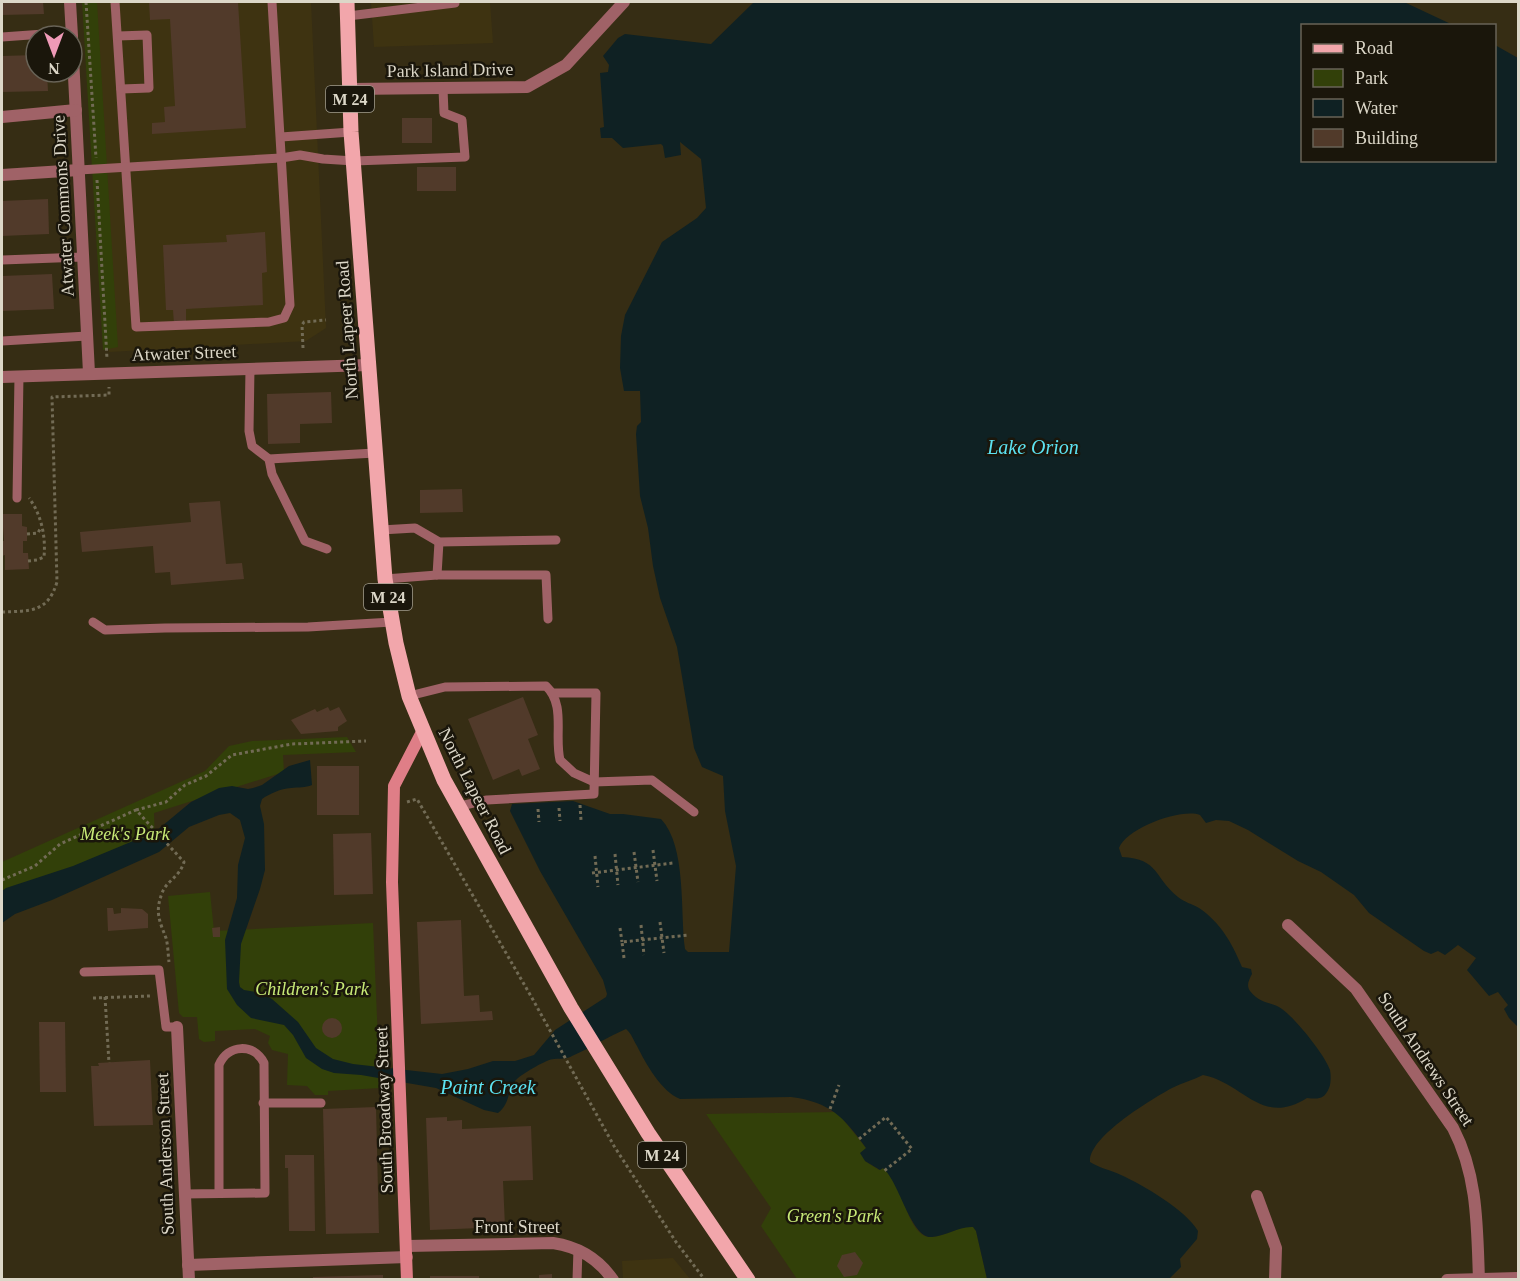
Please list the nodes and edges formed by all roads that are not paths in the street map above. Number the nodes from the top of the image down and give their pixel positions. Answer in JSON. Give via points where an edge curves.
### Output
{"nodes":[{"id":1,"x":70,"y":2,"type":"edge"},
{"id":2,"x":115,"y":2,"type":"edge"},
{"id":3,"x":272,"y":2,"type":"edge"},
{"id":4,"x":455,"y":2,"type":"edge"},
{"id":5,"x":624,"y":2,"type":"edge"},
{"id":6,"x":348,"y":9,"type":"edge"},
{"id":7,"x":71,"y":24,"type":"edge"},
{"id":8,"x":24,"y":36,"type":"edge"},
{"id":9,"x":117,"y":36,"type":"junction"},
{"id":10,"x":2,"y":37,"type":"edge"},
{"id":11,"x":75,"y":84,"type":"edge"},
{"id":12,"x":121,"y":89,"type":"junction"},
{"id":13,"x":350,"y":89,"type":"junction"},
{"id":14,"x":443,"y":89,"type":"junction"},
{"id":15,"x":76,"y":110,"type":"junction"},
{"id":16,"x":2,"y":117,"type":"edge"},
{"id":17,"x":351,"y":132,"type":"junction"},
{"id":18,"x":281,"y":136,"type":"junction"},
{"id":19,"x":281,"y":158,"type":"junction"},
{"id":20,"x":354,"y":160,"type":"junction"},
{"id":21,"x":125,"y":167,"type":"junction"},
{"id":22,"x":79,"y":170,"type":"junction"},
{"id":23,"x":2,"y":176,"type":"edge"},
{"id":24,"x":83,"y":257,"type":"junction"},
{"id":25,"x":2,"y":260,"type":"edge"},
{"id":26,"x":87,"y":336,"type":"junction"},
{"id":27,"x":2,"y":341,"type":"edge"},
{"id":28,"x":368,"y":365,"type":"junction"},
{"id":29,"x":250,"y":368,"type":"junction"},
{"id":30,"x":89,"y":373,"type":"junction"},
{"id":31,"x":19,"y":376,"type":"junction"},
{"id":32,"x":2,"y":377,"type":"edge"},
{"id":33,"x":375,"y":453,"type":"junction"},
{"id":34,"x":269,"y":459,"type":"junction"},
{"id":35,"x":17,"y":498,"type":"road end"},
{"id":36,"x":381,"y":530,"type":"junction"},
{"id":37,"x":556,"y":540,"type":"dead end"},
{"id":38,"x":439,"y":542,"type":"junction"},
{"id":39,"x":327,"y":549,"type":"dead end"},
{"id":40,"x":436,"y":575,"type":"junction"},
{"id":41,"x":385,"y":579,"type":"junction"},
{"id":42,"x":548,"y":619,"type":"dead end"},
{"id":43,"x":93,"y":622,"type":"dead end"},
{"id":44,"x":392,"y":622,"type":"junction"},
{"id":45,"x":553,"y":693,"type":"junction"},
{"id":46,"x":409,"y":696,"type":"junction"},
{"id":47,"x":423,"y":730,"type":"junction"},
{"id":48,"x":594,"y":782,"type":"junction"},
{"id":49,"x":459,"y":806,"type":"junction"},
{"id":50,"x":694,"y":812,"type":"dead end"},
{"id":51,"x":1288,"y":925,"type":"dead end"},
{"id":52,"x":84,"y":972,"type":"dead end"},
{"id":53,"x":177,"y":1027,"type":"joint"},
{"id":54,"x":263,"y":1103,"type":"junction"},
{"id":55,"x":321,"y":1103,"type":"dead end"},
{"id":56,"x":219,"y":1193,"type":"junction"},
{"id":57,"x":184,"y":1194,"type":"junction"},
{"id":58,"x":1257,"y":1196,"type":"dead end"},
{"id":59,"x":578,"y":1249,"type":"junction"},
{"id":60,"x":407,"y":1251,"type":"junction"},
{"id":61,"x":188,"y":1265,"type":"junction"},
{"id":62,"x":1518,"y":1278,"type":"edge"},
{"id":63,"x":577,"y":1279,"type":"edge"},
{"id":64,"x":1479,"y":1279,"type":"edge"},
{"id":65,"x":189,"y":1280,"type":"edge"},
{"id":66,"x":407,"y":1280,"type":"edge"},
{"id":67,"x":614,"y":1280,"type":"edge"},
{"id":68,"x":748,"y":1280,"type":"edge"},
{"id":69,"x":1275,"y":1280,"type":"edge"},
{"id":70,"x":1447,"y":1280,"type":"edge"}],
"edges":[{"from":1,"to":7,"type":"street","name":"Atwater Commons Drive"},
{"from":2,"to":9,"type":"lane"},
{"from":3,"to":18,"type":"lane"},
{"from":4,"to":6,"type":"lane"},
{"from":5,"to":14,"type":"street","name":"Park Island Drive","via":[[566,65],[527,87]]},
{"from":6,"to":13,"type":"main road","name":"North Lapeer Road","number":"M 24"},
{"from":8,"to":10,"type":"lane"},
{"from":9,"to":12,"type":"lane"},
{"from":9,"to":12,"type":"lane","via":[[147,34],[149,88]]},
{"from":11,"to":15,"type":"street","name":"Atwater Commons Drive"},
{"from":12,"to":21,"type":"lane"},
{"from":13,"to":14,"type":"street","name":"Park Island Drive"},
{"from":13,"to":17,"type":"main road","name":"North Lapeer Road","number":"M 24"},
{"from":14,"to":20,"type":"lane","via":[[444,113],[462,120],[465,157]]},
{"from":15,"to":16,"type":"street"},
{"from":15,"to":22,"type":"street","name":"Atwater Commons Drive"},
{"from":17,"to":18,"type":"lane"},
{"from":17,"to":20,"type":"main road","name":"North Lapeer Road","number":"M 24"},
{"from":18,"to":19,"type":"lane"},
{"from":19,"to":20,"type":"lane","via":[[300,155]]},
{"from":19,"to":21,"type":"lane"},
{"from":19,"to":21,"type":"lane","via":[[290,305],[284,318],[269,322],[136,327]]},
{"from":20,"to":28,"type":"main road","name":"North Lapeer Road","number":"M 24"},
{"from":21,"to":22,"type":"lane"},
{"from":22,"to":23,"type":"street"},
{"from":22,"to":24,"type":"street","name":"Atwater Commons Drive"},
{"from":24,"to":25,"type":"lane"},
{"from":24,"to":26,"type":"street","name":"Atwater Commons Drive"},
{"from":26,"to":27,"type":"lane"},
{"from":26,"to":30,"type":"street","name":"Atwater Commons Drive"},
{"from":28,"to":29,"type":"street","name":"Atwater Street"},
{"from":28,"to":33,"type":"main road","name":"North Lapeer Road","number":"M 24"},
{"from":29,"to":30,"type":"street","name":"Atwater Street"},
{"from":29,"to":34,"type":"lane","via":[[252,446]]},
{"from":30,"to":31,"type":"street","name":"Atwater Street"},
{"from":31,"to":32,"type":"street","name":"Atwater Street"},
{"from":31,"to":35,"type":"lane"},
{"from":33,"to":34,"type":"lane"},
{"from":33,"to":36,"type":"main road","name":"North Lapeer Road","number":"M 24"},
{"from":34,"to":39,"type":"lane","via":[[272,474],[305,542]]},
{"from":36,"to":38,"type":"lane","via":[[415,528]]},
{"from":36,"to":41,"type":"main road","name":"North Lapeer Road","number":"M 24"},
{"from":37,"to":38,"type":"lane"},
{"from":38,"to":40,"type":"lane"},
{"from":40,"to":41,"type":"lane"},
{"from":40,"to":42,"type":"lane","via":[[546,575]]},
{"from":41,"to":44,"type":"main road","name":"North Lapeer Road","number":"M 24"},
{"from":43,"to":44,"type":"lane","via":[[105,630]]},
{"from":44,"to":46,"type":"main road","name":"North Lapeer Road","number":"M 24"},
{"from":45,"to":46,"type":"lane","via":[[546,686],[445,687]]},
{"from":45,"to":48,"type":"lane","via":[[560,760],[574,773]]},
{"from":45,"to":48,"type":"lane","via":[[596,693]]},
{"from":46,"to":47,"type":"main road","name":"North Lapeer Road","number":"M 24"},
{"from":47,"to":49,"type":"main road","name":"North Lapeer Road","number":"M 24"},
{"from":47,"to":60,"type":"street","name":"South Broadway Street","via":[[394,786],[392,882]]},
{"from":48,"to":49,"type":"lane","via":[[594,794],[487,800]]},
{"from":48,"to":50,"type":"lane","via":[[652,780]]},
{"from":49,"to":68,"type":"main road","name":"North Lapeer Road","number":"M 24","via":[[571,1008],[648,1133]]},
{"from":51,"to":64,"type":"street","name":"South Andrews Street","via":[[1356,989],[1453,1128],[1464,1150],[1473,1186]]},
{"from":52,"to":53,"type":"lane","via":[[159,970],[166,1027]]},
{"from":53,"to":57,"type":"street","name":"South Anderson Street"},
{"from":54,"to":55,"type":"lane"},
{"from":54,"to":56,"type":"lane","via":[[265,1192]]},
{"from":54,"to":56,"type":"lane","via":[[261,1058],[250,1049],[228,1053],[219,1065]]},
{"from":56,"to":57,"type":"lane"},
{"from":57,"to":61,"type":"street","name":"South Anderson Street"},
{"from":58,"to":69,"type":"street","via":[[1276,1248]]},
{"from":59,"to":60,"type":"street","name":"Front Street","via":[[553,1243]]},
{"from":59,"to":63,"type":"lane"},
{"from":59,"to":67,"type":"street","name":"Front Street","via":[[605,1268]]},
{"from":60,"to":61,"type":"street","name":"Front Street"},
{"from":60,"to":66,"type":"street","name":"South Broadway Street"},
{"from":61,"to":65,"type":"street","name":"South Anderson Street"},
{"from":62,"to":64,"type":"street"},
{"from":64,"to":70,"type":"street"}]}
